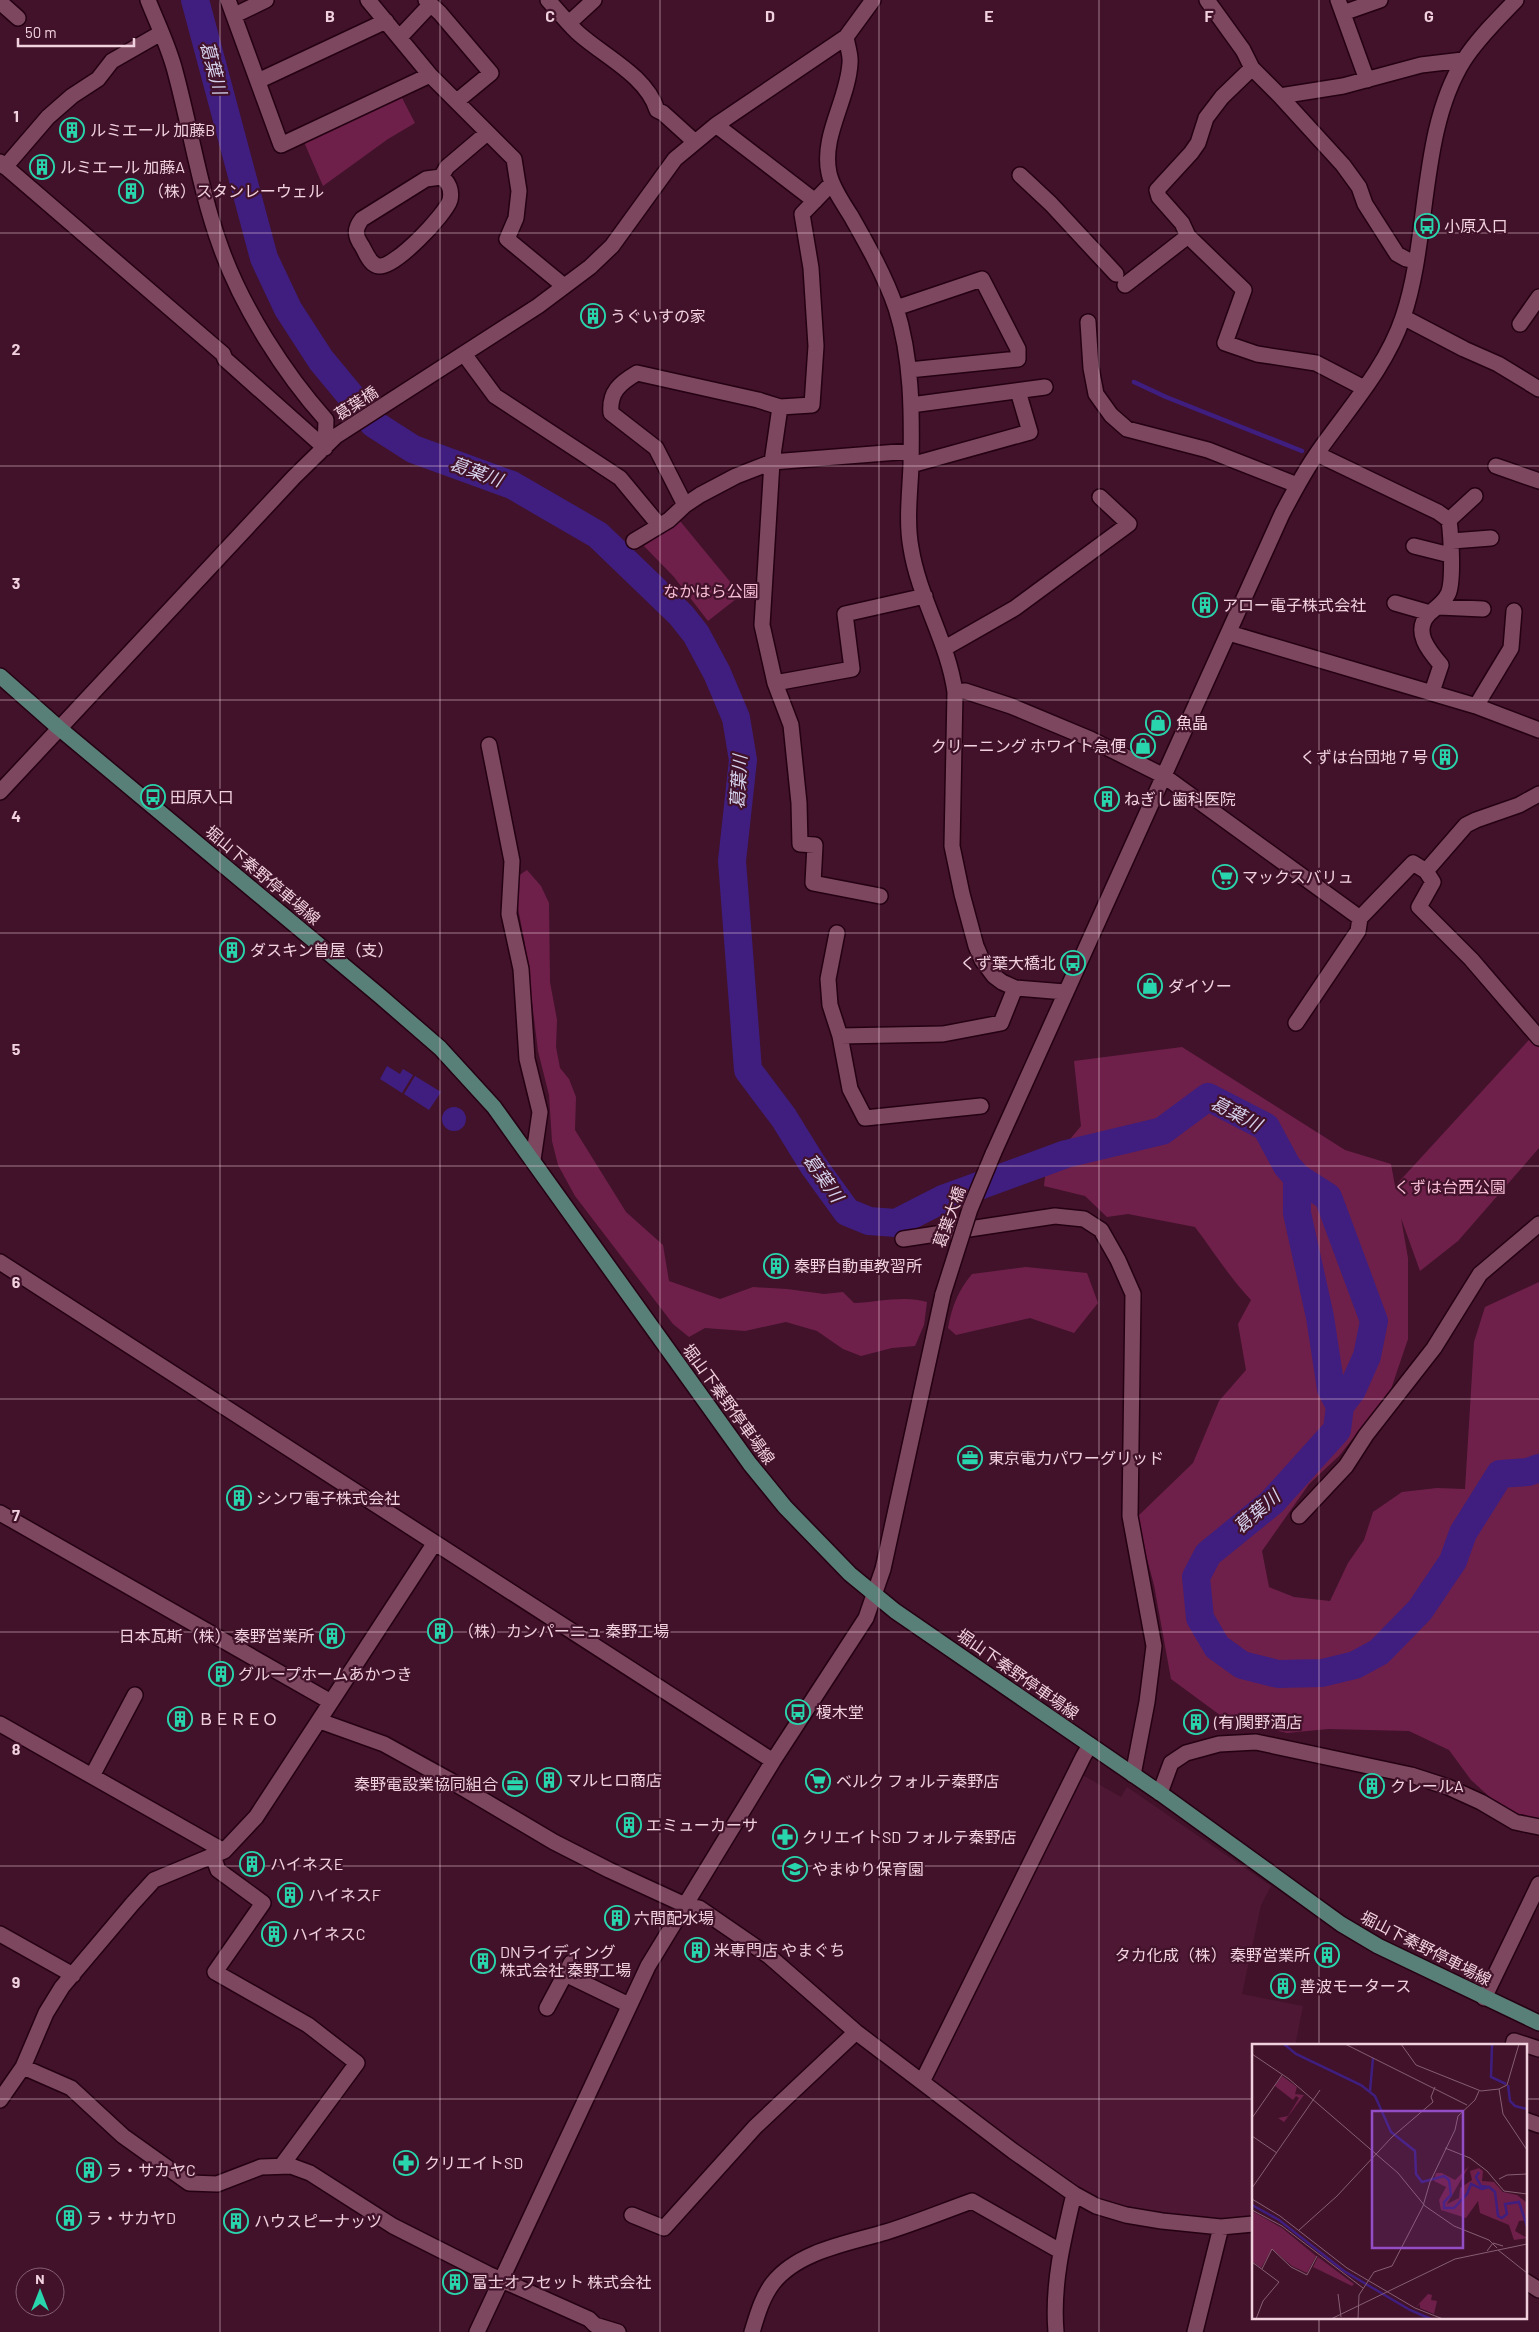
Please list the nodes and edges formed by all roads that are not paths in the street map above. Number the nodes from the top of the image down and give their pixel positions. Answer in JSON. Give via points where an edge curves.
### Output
{"nodes":[{"id":1,"x":148,"y":0,"type":"edge"},
{"id":2,"x":228,"y":0,"type":"edge"},
{"id":3,"x":266,"y":0,"type":"edge"},
{"id":4,"x":368,"y":0,"type":"edge"},
{"id":5,"x":548,"y":0,"type":"edge"},
{"id":6,"x":594,"y":0,"type":"edge"},
{"id":7,"x":873,"y":0,"type":"edge"},
{"id":8,"x":1207,"y":0,"type":"edge"},
{"id":9,"x":1380,"y":0,"type":"edge"},
{"id":10,"x":1516,"y":0,"type":"edge"},
{"id":11,"x":0,"y":2,"type":"edge"},
{"id":12,"x":428,"y":3,"type":"edge"},
{"id":13,"x":1341,"y":7,"type":"edge"},
{"id":14,"x":234,"y":15,"type":"junction"},
{"id":15,"x":18,"y":18,"type":"dead end"},
{"id":16,"x":386,"y":21,"type":"junction"},
{"id":17,"x":569,"y":23,"type":"junction"},
{"id":18,"x":161,"y":33,"type":"junction"},
{"id":19,"x":400,"y":37,"type":"junction"},
{"id":20,"x":846,"y":37,"type":"junction"},
{"id":21,"x":1463,"y":60,"type":"junction"},
{"id":22,"x":1252,"y":68,"type":"junction"},
{"id":23,"x":430,"y":76,"type":"junction"},
{"id":24,"x":1367,"y":80,"type":"junction"},
{"id":25,"x":258,"y":81,"type":"junction"},
{"id":26,"x":1280,"y":96,"type":"junction"},
{"id":27,"x":457,"y":101,"type":"junction"},
{"id":28,"x":716,"y":125,"type":"junction"},
{"id":29,"x":487,"y":133,"type":"junction"},
{"id":30,"x":694,"y":142,"type":"junction"},
{"id":31,"x":3,"y":164,"type":"edge"},
{"id":32,"x":1020,"y":175,"type":"dead end"},
{"id":33,"x":441,"y":177,"type":"junction"},
{"id":34,"x":832,"y":183,"type":"junction"},
{"id":35,"x":815,"y":201,"type":"junction"},
{"id":36,"x":1188,"y":236,"type":"junction"},
{"id":37,"x":1416,"y":261,"type":"junction"},
{"id":38,"x":564,"y":286,"type":"junction"},
{"id":39,"x":1539,"y":298,"type":"edge"},
{"id":40,"x":896,"y":308,"type":"junction"},
{"id":41,"x":1403,"y":317,"type":"junction"},
{"id":42,"x":1088,"y":322,"type":"dead end"},
{"id":43,"x":1520,"y":324,"type":"dead end"},
{"id":44,"x":464,"y":354,"type":"junction"},
{"id":45,"x":909,"y":370,"type":"junction"},
{"id":46,"x":1045,"y":387,"type":"dead end"},
{"id":47,"x":1364,"y":388,"type":"junction"},
{"id":48,"x":1539,"y":389,"type":"edge"},
{"id":49,"x":1018,"y":391,"type":"junction"},
{"id":50,"x":911,"y":405,"type":"junction"},
{"id":51,"x":780,"y":407,"type":"junction"},
{"id":52,"x":326,"y":448,"type":"junction"},
{"id":53,"x":1317,"y":454,"type":"junction"},
{"id":54,"x":911,"y":458,"type":"junction"},
{"id":55,"x":772,"y":462,"type":"junction"},
{"id":56,"x":1496,"y":466,"type":"dead end"},
{"id":57,"x":1539,"y":481,"type":"edge"},
{"id":58,"x":1297,"y":486,"type":"junction"},
{"id":59,"x":1475,"y":496,"type":"dead end"},
{"id":60,"x":1100,"y":497,"type":"dead end"},
{"id":61,"x":685,"y":505,"type":"junction"},
{"id":62,"x":1449,"y":520,"type":"junction"},
{"id":63,"x":658,"y":525,"type":"junction"},
{"id":64,"x":1491,"y":538,"type":"dead end"},
{"id":65,"x":634,"y":541,"type":"dead end"},
{"id":66,"x":1414,"y":546,"type":"dead end"},
{"id":67,"x":1451,"y":548,"type":"junction"},
{"id":68,"x":925,"y":596,"type":"junction"},
{"id":69,"x":1395,"y":602,"type":"dead end"},
{"id":70,"x":1483,"y":609,"type":"dead end"},
{"id":71,"x":1435,"y":610,"type":"junction"},
{"id":72,"x":1514,"y":611,"type":"dead end"},
{"id":73,"x":1229,"y":632,"type":"junction"},
{"id":74,"x":945,"y":648,"type":"junction"},
{"id":75,"x":0,"y":676,"type":"edge"},
{"id":76,"x":775,"y":683,"type":"junction"},
{"id":77,"x":955,"y":692,"type":"junction"},
{"id":78,"x":1432,"y":692,"type":"junction"},
{"id":79,"x":1476,"y":706,"type":"junction"},
{"id":80,"x":58,"y":728,"type":"junction"},
{"id":81,"x":1539,"y":730,"type":"edge"},
{"id":82,"x":489,"y":745,"type":"dead end"},
{"id":83,"x":1164,"y":776,"type":"junction"},
{"id":84,"x":0,"y":792,"type":"edge"},
{"id":85,"x":1539,"y":794,"type":"edge"},
{"id":86,"x":1426,"y":872,"type":"junction"},
{"id":87,"x":880,"y":896,"type":"dead end"},
{"id":88,"x":1360,"y":918,"type":"junction"},
{"id":89,"x":837,"y":933,"type":"dead end"},
{"id":90,"x":1015,"y":988,"type":"junction"},
{"id":91,"x":1065,"y":992,"type":"junction"},
{"id":92,"x":1296,"y":1023,"type":"dead end"},
{"id":93,"x":840,"y":1036,"type":"junction"},
{"id":94,"x":1539,"y":1038,"type":"edge"},
{"id":95,"x":981,"y":1106,"type":"dead end"},
{"id":96,"x":533,"y":1160,"type":"junction"},
{"id":97,"x":1539,"y":1224,"type":"edge"},
{"id":98,"x":902,"y":1239,"type":"dead end"},
{"id":99,"x":0,"y":1262,"type":"edge"},
{"id":100,"x":0,"y":1513,"type":"edge"},
{"id":101,"x":1299,"y":1516,"type":"dead end"},
{"id":102,"x":434,"y":1544,"type":"junction"},
{"id":103,"x":876,"y":1593,"type":"junction"},
{"id":104,"x":135,"y":1696,"type":"dead end"},
{"id":105,"x":331,"y":1702,"type":"junction"},
{"id":106,"x":320,"y":1721,"type":"junction"},
{"id":107,"x":0,"y":1724,"type":"edge"},
{"id":108,"x":1090,"y":1745,"type":"junction"},
{"id":109,"x":773,"y":1762,"type":"junction"},
{"id":110,"x":1133,"y":1775,"type":"junction"},
{"id":111,"x":92,"y":1776,"type":"junction"},
{"id":112,"x":1160,"y":1793,"type":"junction"},
{"id":113,"x":1539,"y":1826,"type":"edge"},
{"id":114,"x":218,"y":1854,"type":"junction"},
{"id":115,"x":1539,"y":1884,"type":"edge"},
{"id":116,"x":685,"y":1905,"type":"junction"},
{"id":117,"x":0,"y":1934,"type":"edge"},
{"id":118,"x":73,"y":1975,"type":"junction"},
{"id":119,"x":1484,"y":1998,"type":"junction"},
{"id":120,"x":630,"y":2005,"type":"junction"},
{"id":121,"x":547,"y":2008,"type":"dead end"},
{"id":122,"x":1539,"y":2023,"type":"edge"},
{"id":123,"x":856,"y":2032,"type":"junction"},
{"id":124,"x":1513,"y":2044,"type":"edge"},
{"id":125,"x":1523,"y":2044,"type":"edge"},
{"id":126,"x":1526,"y":2045,"type":"edge"},
{"id":127,"x":1539,"y":2049,"type":"edge"},
{"id":128,"x":23,"y":2067,"type":"junction"},
{"id":129,"x":922,"y":2082,"type":"junction"},
{"id":130,"x":0,"y":2100,"type":"edge"},
{"id":131,"x":1526,"y":2120,"type":"edge"},
{"id":132,"x":1539,"y":2125,"type":"edge"},
{"id":133,"x":282,"y":2165,"type":"junction"},
{"id":134,"x":1074,"y":2194,"type":"junction"},
{"id":135,"x":632,"y":2215,"type":"dead end"},
{"id":136,"x":1252,"y":2224,"type":"edge"},
{"id":137,"x":1220,"y":2227,"type":"junction"},
{"id":138,"x":1060,"y":2252,"type":"junction"},
{"id":139,"x":501,"y":2280,"type":"junction"},
{"id":140,"x":1526,"y":2282,"type":"edge"},
{"id":141,"x":1539,"y":2290,"type":"edge"},
{"id":142,"x":477,"y":2332,"type":"edge"},
{"id":143,"x":618,"y":2332,"type":"edge"},
{"id":144,"x":752,"y":2332,"type":"edge"},
{"id":145,"x":1056,"y":2332,"type":"edge"},
{"id":146,"x":1195,"y":2332,"type":"edge"}],
"edges":[{"from":1,"to":18,"type":"street"},
{"from":2,"to":14,"type":"street"},
{"from":3,"to":14,"type":"street"},
{"from":4,"to":16,"type":"street"},
{"from":5,"to":17,"type":"street"},
{"from":6,"to":17,"type":"street"},
{"from":7,"to":20,"type":"street","name":"葛葉橋"},
{"from":8,"to":22,"type":"street"},
{"from":9,"to":13,"type":"street"},
{"from":10,"to":21,"type":"street","name":"葛葉大橋"},
{"from":11,"to":15,"type":"street"},
{"from":12,"to":19,"type":"street"},
{"from":12,"to":27,"type":"street","via":[[491,73]]},
{"from":13,"to":24,"type":"street"},
{"from":14,"to":25,"type":"street"},
{"from":16,"to":19,"type":"street"},
{"from":16,"to":25,"type":"street"},
{"from":17,"to":30,"type":"street","via":[[634,78],[653,98],[657,110]]},
{"from":18,"to":31,"type":"street","via":[[112,61],[98,79],[76,84]]},
{"from":18,"to":52,"type":"street","via":[[174,68],[221,249],[237,287],[289,375],[326,420]]},
{"from":19,"to":23,"type":"street"},
{"from":20,"to":28,"type":"street","name":"葛葉橋"},
{"from":20,"to":34,"type":"street","via":[[850,62],[843,100],[828,145],[827,161]]},
{"from":21,"to":24,"type":"street","via":[[1421,65]]},
{"from":21,"to":37,"type":"street","name":"葛葉大橋","via":[[1437,128]]},
{"from":22,"to":26,"type":"street"},
{"from":22,"to":36,"type":"street","via":[[1206,118],[1198,143],[1157,190]]},
{"from":23,"to":25,"type":"street","via":[[281,145]]},
{"from":23,"to":27,"type":"street"},
{"from":24,"to":26,"type":"street"},
{"from":26,"to":37,"type":"street","via":[[1343,165],[1397,254]]},
{"from":27,"to":29,"type":"street"},
{"from":28,"to":30,"type":"street","name":"葛葉橋"},
{"from":28,"to":35,"type":"street"},
{"from":29,"to":33,"type":"street","via":[[459,155]]},
{"from":29,"to":38,"type":"street","via":[[514,159],[519,191],[516,218],[507,239]]},
{"from":30,"to":38,"type":"street","name":"葛葉橋","via":[[675,159],[612,246]]},
{"from":31,"to":52,"type":"street","via":[[223,354]]},
{"from":32,"to":36,"type":"street","via":[[1120,279]]},
{"from":33,"to":33,"type":"street","via":[[426,179],[362,219],[357,226],[357,239],[372,263],[386,266],[404,254],[449,203],[450,191],[446,180]]},
{"from":34,"to":35,"type":"street"},
{"from":34,"to":40,"type":"street","via":[[876,261]]},
{"from":35,"to":51,"type":"street","via":[[802,214],[811,268],[816,346],[812,405]]},
{"from":36,"to":47,"type":"street","via":[[1244,290],[1225,343],[1256,354],[1316,363]]},
{"from":37,"to":41,"type":"street","name":"葛葉大橋"},
{"from":38,"to":44,"type":"street","name":"葛葉橋"},
{"from":39,"to":43,"type":"street"},
{"from":40,"to":45,"type":"street"},
{"from":40,"to":45,"type":"street","via":[[982,279],[1018,348],[1018,359]]},
{"from":41,"to":47,"type":"street","name":"葛葉大橋","via":[[1385,357]]},
{"from":41,"to":48,"type":"street","via":[[1498,364]]},
{"from":42,"to":58,"type":"street","via":[[1090,368],[1096,394],[1111,415],[1127,429],[1208,450]]},
{"from":44,"to":52,"type":"street","name":"葛葉橋","via":[[336,436]]},
{"from":44,"to":63,"type":"street","via":[[495,396],[620,478]]},
{"from":45,"to":50,"type":"street"},
{"from":46,"to":49,"type":"street"},
{"from":47,"to":53,"type":"street","name":"葛葉大橋"},
{"from":49,"to":50,"type":"street"},
{"from":49,"to":54,"type":"street","via":[[1030,432]]},
{"from":50,"to":54,"type":"street"},
{"from":51,"to":55,"type":"street"},
{"from":51,"to":61,"type":"street","via":[[645,374],[637,373],[621,382],[613,392],[611,413],[656,448]]},
{"from":52,"to":80,"type":"street","name":"葛葉橋"},
{"from":53,"to":58,"type":"street","name":"葛葉大橋"},
{"from":53,"to":62,"type":"street"},
{"from":54,"to":55,"type":"street"},
{"from":54,"to":68,"type":"street","via":[[911,548]]},
{"from":55,"to":61,"type":"street","via":[[736,476]]},
{"from":55,"to":76,"type":"street","via":[[762,625]]},
{"from":56,"to":57,"type":"street","via":[[1514,464]]},
{"from":58,"to":73,"type":"street","name":"葛葉大橋"},
{"from":59,"to":62,"type":"street"},
{"from":60,"to":74,"type":"street","via":[[1129,524],[1015,608]]},
{"from":61,"to":63,"type":"street","via":[[669,520]]},
{"from":62,"to":67,"type":"street"},
{"from":63,"to":65,"type":"street"},
{"from":64,"to":67,"type":"street"},
{"from":66,"to":67,"type":"street"},
{"from":67,"to":71,"type":"street","via":[[1449,593]]},
{"from":68,"to":74,"type":"street"},
{"from":68,"to":76,"type":"street","via":[[845,614],[852,668]]},
{"from":69,"to":71,"type":"street"},
{"from":70,"to":71,"type":"street"},
{"from":71,"to":78,"type":"street","via":[[1423,627],[1422,638],[1427,650],[1441,665]]},
{"from":72,"to":79,"type":"street","via":[[1510,648]]},
{"from":73,"to":78,"type":"street"},
{"from":73,"to":83,"type":"street","name":"葛葉大橋"},
{"from":74,"to":77,"type":"street"},
{"from":75,"to":80,"type":"main road","name":"堀山下秦野停車場線"},
{"from":76,"to":87,"type":"street","via":[[791,725],[800,844],[815,845],[813,883]]},
{"from":77,"to":83,"type":"street","via":[[965,691],[1012,706],[1090,739]]},
{"from":77,"to":90,"type":"street","via":[[951,825],[954,855],[982,960],[994,976]]},
{"from":78,"to":79,"type":"street"},
{"from":79,"to":81,"type":"street"},
{"from":80,"to":84,"type":"street","name":"葛葉橋"},
{"from":80,"to":96,"type":"main road","name":"堀山下秦野停車場線","via":[[440,1048],[494,1107]]},
{"from":82,"to":96,"type":"street","via":[[512,861],[510,914],[521,969],[527,1059],[540,1112]]},
{"from":83,"to":88,"type":"street"},
{"from":83,"to":91,"type":"street","name":"葛葉大橋"},
{"from":85,"to":86,"type":"street","via":[[1466,825]]},
{"from":86,"to":88,"type":"street","via":[[1413,863]]},
{"from":86,"to":94,"type":"street","via":[[1433,882],[1419,907],[1471,959]]},
{"from":88,"to":92,"type":"street","via":[[1358,931]]},
{"from":89,"to":93,"type":"street","via":[[828,979],[830,1005]]},
{"from":90,"to":91,"type":"street"},
{"from":90,"to":93,"type":"street","via":[[1001,1023],[943,1034]]},
{"from":91,"to":103,"type":"street","name":"葛葉大橋","bridge":true,"via":[[968,1216],[943,1294],[886,1560]]},
{"from":93,"to":95,"type":"street","via":[[850,1089],[865,1118]]},
{"from":96,"to":103,"type":"main road","name":"堀山下秦野停車場線","via":[[750,1464],[850,1574]]},
{"from":97,"to":101,"type":"street","via":[[1480,1274],[1434,1348],[1346,1466]]},
{"from":98,"to":110,"type":"street","via":[[1055,1216],[1084,1219],[1101,1230],[1133,1294],[1130,1516],[1154,1646]]},
{"from":99,"to":102,"type":"street"},
{"from":100,"to":105,"type":"street"},
{"from":102,"to":105,"type":"street"},
{"from":102,"to":109,"type":"street"},
{"from":103,"to":108,"type":"main road","name":"堀山下秦野停車場線","via":[[895,1611]]},
{"from":103,"to":109,"type":"street","name":"葛葉大橋","via":[[866,1618]]},
{"from":104,"to":111,"type":"street"},
{"from":105,"to":106,"type":"street"},
{"from":106,"to":114,"type":"street","via":[[256,1817]]},
{"from":106,"to":116,"type":"street","via":[[384,1744],[554,1842]]},
{"from":107,"to":111,"type":"street"},
{"from":108,"to":110,"type":"main road","name":"堀山下秦野停車場線"},
{"from":108,"to":129,"type":"street"},
{"from":109,"to":116,"type":"street","name":"葛葉大橋"},
{"from":110,"to":112,"type":"main road","name":"堀山下秦野停車場線"},
{"from":111,"to":114,"type":"street"},
{"from":112,"to":113,"type":"street","via":[[1171,1763],[1186,1753],[1219,1744],[1256,1742],[1411,1775],[1448,1787],[1515,1822]]},
{"from":112,"to":119,"type":"main road","name":"堀山下秦野停車場線","via":[[1341,1924],[1378,1946]]},
{"from":114,"to":118,"type":"street","via":[[154,1880]]},
{"from":114,"to":133,"type":"street","via":[[218,1870],[263,1903],[215,1972],[308,2026],[358,2063]]},
{"from":115,"to":119,"type":"street"},
{"from":116,"to":120,"type":"street","name":"葛葉大橋","via":[[648,1966]]},
{"from":116,"to":123,"type":"street","via":[[697,1907],[769,1956]]},
{"from":117,"to":118,"type":"street"},
{"from":118,"to":128,"type":"street","via":[[46,2013]]},
{"from":119,"to":122,"type":"main road","name":"堀山下秦野停車場線"},
{"from":120,"to":121,"type":"street","via":[[568,1969]]},
{"from":120,"to":139,"type":"street","name":"葛葉大橋"},
{"from":123,"to":129,"type":"street"},
{"from":123,"to":135,"type":"street","via":[[754,2127],[664,2228]]},
{"from":124,"to":125,"type":"street","via":[[1514,2041]]},
{"from":126,"to":127,"type":"street"},
{"from":128,"to":130,"type":"street"},
{"from":128,"to":133,"type":"street","via":[[71,2088],[123,2136],[188,2183],[217,2184],[261,2167]]},
{"from":129,"to":134,"type":"street"},
{"from":131,"to":132,"type":"street"},
{"from":133,"to":139,"type":"street","via":[[310,2173],[393,2226]]},
{"from":134,"to":137,"type":"street","via":[[1096,2206],[1126,2215]]},
{"from":134,"to":138,"type":"street"},
{"from":136,"to":137,"type":"street"},
{"from":137,"to":146,"type":"street"},
{"from":138,"to":144,"type":"street","via":[[972,2201],[887,2232],[843,2244],[785,2270],[761,2303]]},
{"from":138,"to":145,"type":"street"},
{"from":139,"to":142,"type":"street","name":"葛葉大橋"},
{"from":139,"to":143,"type":"street","via":[[589,2319],[595,2325]]},
{"from":140,"to":141,"type":"street"}]}
